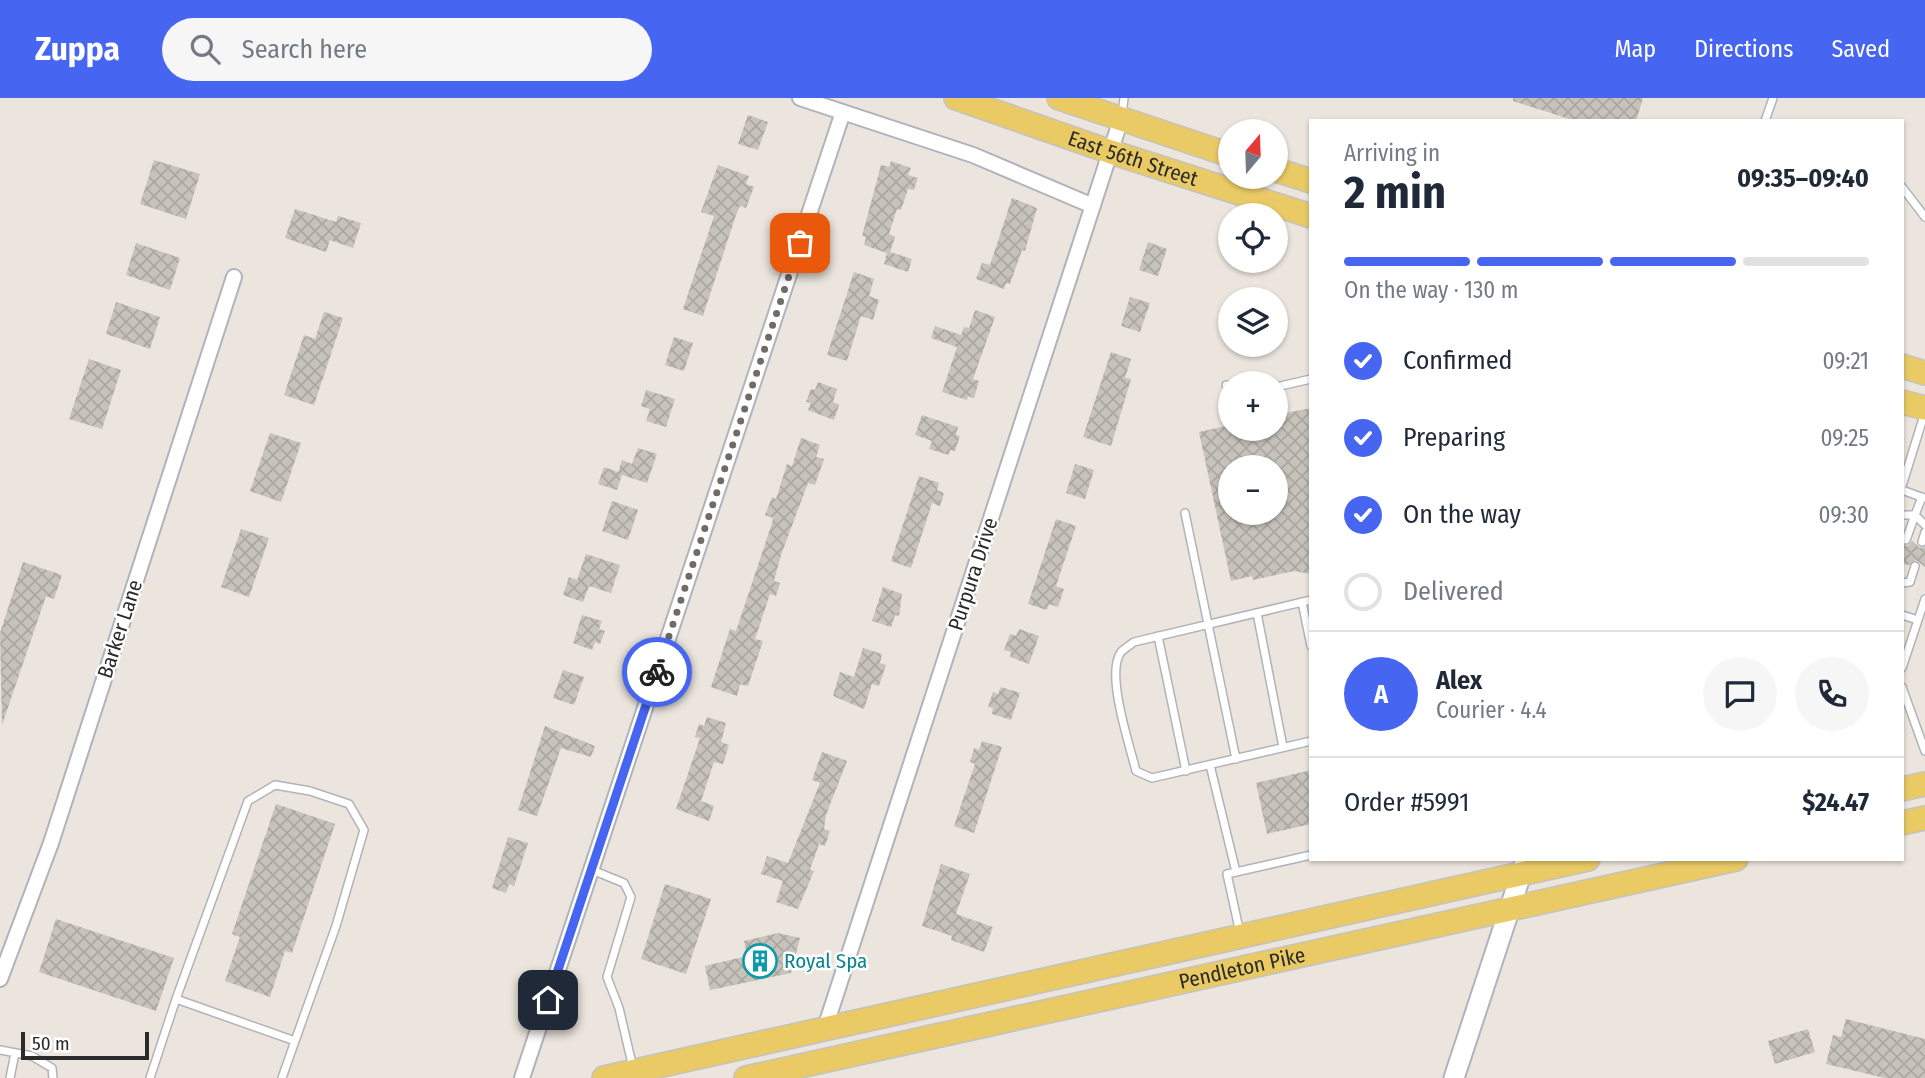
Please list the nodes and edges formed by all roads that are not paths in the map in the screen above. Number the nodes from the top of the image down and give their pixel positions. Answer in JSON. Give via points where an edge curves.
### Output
{"nodes":[{"id":1,"x":800,"y":98,"type":"edge"},
{"id":2,"x":956,"y":98,"type":"edge"},
{"id":3,"x":1059,"y":98,"type":"edge"},
{"id":4,"x":1773,"y":98,"type":"edge"},
{"id":5,"x":1122,"y":108,"type":"edge"},
{"id":6,"x":843,"y":112,"type":"junction"},
{"id":7,"x":1768,"y":119,"type":"edge"},
{"id":8,"x":1218,"y":150,"type":"edge"},
{"id":9,"x":1111,"y":152,"type":"junction"},
{"id":10,"x":1288,"y":174,"type":"edge"},
{"id":11,"x":1309,"y":180,"type":"edge"},
{"id":12,"x":1904,"y":190,"type":"edge"},
{"id":13,"x":1093,"y":206,"type":"junction"},
{"id":14,"x":1309,"y":215,"type":"edge"},
{"id":15,"x":1925,"y":216,"type":"edge"},
{"id":16,"x":234,"y":277,"type":"dead end"},
{"id":17,"x":1904,"y":367,"type":"edge"},
{"id":18,"x":1925,"y":373,"type":"edge"},
{"id":19,"x":1309,"y":379,"type":"edge"},
{"id":20,"x":1288,"y":384,"type":"edge"},
{"id":21,"x":1904,"y":403,"type":"edge"},
{"id":22,"x":1925,"y":410,"type":"edge"},
{"id":23,"x":1904,"y":481,"type":"edge"},
{"id":24,"x":1904,"y":489,"type":"edge"},
{"id":25,"x":1923,"y":497,"type":"edge"},
{"id":26,"x":1185,"y":513,"type":"dead end"},
{"id":27,"x":1904,"y":515,"type":"edge"},
{"id":28,"x":1915,"y":515,"type":"junction"},
{"id":29,"x":1925,"y":525,"type":"edge"},
{"id":30,"x":1925,"y":532,"type":"edge"},
{"id":31,"x":1906,"y":540,"type":"dead end"},
{"id":32,"x":1922,"y":542,"type":"dead end"},
{"id":33,"x":1915,"y":566,"type":"dead end"},
{"id":34,"x":1904,"y":583,"type":"edge"},
{"id":35,"x":1925,"y":599,"type":"edge"},
{"id":36,"x":1309,"y":600,"type":"edge"},
{"id":37,"x":1301,"y":602,"type":"junction"},
{"id":38,"x":1923,"y":609,"type":"edge"},
{"id":39,"x":1256,"y":613,"type":"junction"},
{"id":40,"x":1904,"y":616,"type":"edge"},
{"id":41,"x":1918,"y":620,"type":"junction"},
{"id":42,"x":1209,"y":624,"type":"junction"},
{"id":43,"x":1158,"y":636,"type":"junction"},
{"id":44,"x":1309,"y":637,"type":"edge"},
{"id":45,"x":1904,"y":662,"type":"edge"},
{"id":46,"x":1904,"y":693,"type":"edge"},
{"id":47,"x":1309,"y":741,"type":"edge"},
{"id":48,"x":1283,"y":747,"type":"junction"},
{"id":49,"x":1925,"y":751,"type":"edge"},
{"id":50,"x":1236,"y":759,"type":"junction"},
{"id":51,"x":1210,"y":765,"type":"junction"},
{"id":52,"x":1186,"y":771,"type":"junction"},
{"id":53,"x":1925,"y":784,"type":"edge"},
{"id":54,"x":1904,"y":789,"type":"edge"},
{"id":55,"x":1925,"y":818,"type":"edge"},
{"id":56,"x":1904,"y":823,"type":"edge"},
{"id":57,"x":1309,"y":855,"type":"edge"},
{"id":58,"x":1572,"y":861,"type":"edge"},
{"id":59,"x":1727,"y":861,"type":"edge"},
{"id":60,"x":1523,"y":867,"type":"edge"},
{"id":61,"x":591,"y":869,"type":"junction"},
{"id":62,"x":1236,"y":872,"type":"junction"},
{"id":63,"x":1509,"y":910,"type":"junction"},
{"id":64,"x":1241,"y":937,"type":"junction"},
{"id":65,"x":0,"y":979,"type":"edge"},
{"id":66,"x":176,"y":999,"type":"junction"},
{"id":67,"x":825,"y":1028,"type":"junction"},
{"id":68,"x":295,"y":1041,"type":"junction"},
{"id":69,"x":0,"y":1050,"type":"edge"},
{"id":70,"x":15,"y":1053,"type":"junction"},
{"id":71,"x":634,"y":1071,"type":"junction"},
{"id":72,"x":10,"y":1078,"type":"edge"},
{"id":73,"x":52,"y":1078,"type":"edge"},
{"id":74,"x":150,"y":1078,"type":"edge"},
{"id":75,"x":282,"y":1078,"type":"edge"},
{"id":76,"x":522,"y":1078,"type":"edge"},
{"id":77,"x":604,"y":1078,"type":"edge"},
{"id":78,"x":746,"y":1078,"type":"edge"},
{"id":79,"x":1454,"y":1078,"type":"edge"}],
"edges":[{"from":1,"to":6,"type":"street"},
{"from":2,"to":9,"type":"main road","name":"East 56th Street"},
{"from":3,"to":5,"type":"main road","name":"East 56th Street"},
{"from":4,"to":7,"type":"lane"},
{"from":5,"to":8,"type":"main road","name":"East 56th Street"},
{"from":5,"to":9,"type":"street","name":"Purpura Drive"},
{"from":6,"to":13,"type":"street","via":[[973,155]]},
{"from":6,"to":61,"type":"street"},
{"from":9,"to":13,"type":"street","name":"Purpura Drive"},
{"from":9,"to":14,"type":"main road","name":"East 56th Street"},
{"from":10,"to":11,"type":"main road"},
{"from":12,"to":15,"type":"lane"},
{"from":13,"to":67,"type":"street","name":"Purpura Drive"},
{"from":16,"to":65,"type":"street","name":"Barker Lane","via":[[51,843]]},
{"from":17,"to":18,"type":"main road"},
{"from":19,"to":20,"type":"lane"},
{"from":21,"to":22,"type":"main road"},
{"from":22,"to":23,"type":"lane"},
{"from":24,"to":25,"type":"lane"},
{"from":25,"to":28,"type":"lane"},
{"from":26,"to":42,"type":"lane"},
{"from":27,"to":28,"type":"lane"},
{"from":28,"to":29,"type":"lane"},
{"from":28,"to":31,"type":"lane"},
{"from":30,"to":32,"type":"lane"},
{"from":33,"to":34,"type":"lane","via":[[1910,582]]},
{"from":35,"to":38,"type":"lane"},
{"from":36,"to":37,"type":"lane"},
{"from":37,"to":39,"type":"lane"},
{"from":37,"to":44,"type":"lane"},
{"from":38,"to":41,"type":"lane"},
{"from":39,"to":42,"type":"lane"},
{"from":39,"to":48,"type":"lane"},
{"from":40,"to":41,"type":"lane"},
{"from":41,"to":45,"type":"lane"},
{"from":42,"to":43,"type":"lane"},
{"from":42,"to":50,"type":"lane"},
{"from":43,"to":52,"type":"lane"},
{"from":43,"to":52,"type":"lane","via":[[1134,642],[1121,653],[1115,667],[1117,692],[1136,771],[1152,778]]},
{"from":46,"to":49,"type":"lane"},
{"from":47,"to":48,"type":"lane"},
{"from":48,"to":50,"type":"lane"},
{"from":50,"to":51,"type":"lane"},
{"from":51,"to":52,"type":"lane"},
{"from":51,"to":62,"type":"lane"},
{"from":53,"to":54,"type":"main road"},
{"from":55,"to":56,"type":"main road"},
{"from":57,"to":62,"type":"lane"},
{"from":58,"to":60,"type":"main road","name":"Pendleton Pike"},
{"from":59,"to":63,"type":"main road","name":"Pendleton Pike"},
{"from":60,"to":63,"type":"main road"},
{"from":60,"to":64,"type":"main road","name":"Pendleton Pike"},
{"from":61,"to":71,"type":"lane","via":[[624,883],[631,897],[607,977]]},
{"from":61,"to":76,"type":"street"},
{"from":62,"to":64,"type":"lane","via":[[1227,874]]},
{"from":63,"to":78,"type":"main road","name":"Pendleton Pike"},
{"from":63,"to":79,"type":"main road"},
{"from":64,"to":67,"type":"main road","name":"Pendleton Pike"},
{"from":66,"to":68,"type":"lane"},
{"from":66,"to":68,"type":"lane","via":[[248,800],[275,785],[349,804],[364,830]]},
{"from":66,"to":74,"type":"lane"},
{"from":67,"to":71,"type":"main road","name":"Pendleton Pike"},
{"from":68,"to":75,"type":"lane"},
{"from":69,"to":70,"type":"lane"},
{"from":70,"to":72,"type":"lane"},
{"from":70,"to":73,"type":"lane","via":[[32,1056],[52,1068]]},
{"from":71,"to":77,"type":"main road","name":"Pendleton Pike"}]}
